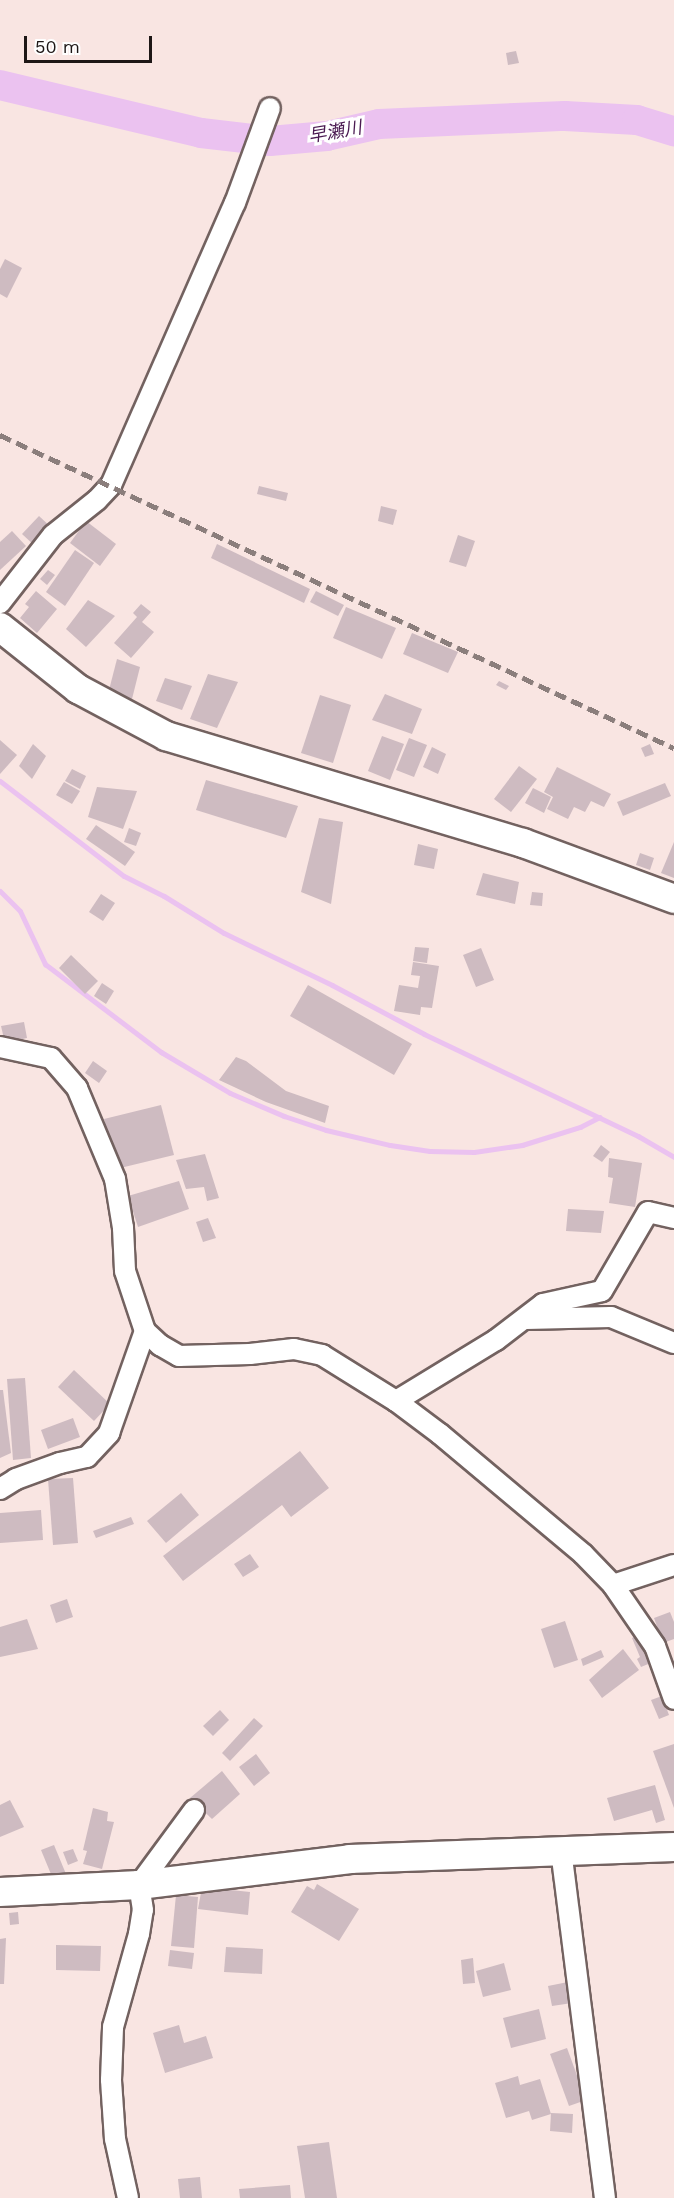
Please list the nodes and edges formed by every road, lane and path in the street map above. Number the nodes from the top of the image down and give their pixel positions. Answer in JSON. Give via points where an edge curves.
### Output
{"nodes":[{"id":1,"x":270,"y":108,"type":"dead end"},
{"id":2,"x":0,"y":603,"type":"edge"},
{"id":3,"x":0,"y":627,"type":"edge"},
{"id":4,"x":674,"y":899,"type":"edge"},
{"id":5,"x":0,"y":1047,"type":"edge"},
{"id":6,"x":674,"y":1218,"type":"edge"},
{"id":7,"x":526,"y":1319,"type":"junction"},
{"id":8,"x":146,"y":1330,"type":"junction"},
{"id":9,"x":674,"y":1342,"type":"edge"},
{"id":10,"x":396,"y":1401,"type":"junction"},
{"id":11,"x":0,"y":1489,"type":"edge"},
{"id":12,"x":674,"y":1565,"type":"edge"},
{"id":13,"x":613,"y":1585,"type":"junction"},
{"id":14,"x":674,"y":1699,"type":"edge"},
{"id":15,"x":194,"y":1810,"type":"dead end"},
{"id":16,"x":674,"y":1847,"type":"edge"},
{"id":17,"x":561,"y":1850,"type":"junction"},
{"id":18,"x":139,"y":1885,"type":"junction"},
{"id":19,"x":0,"y":1892,"type":"edge"},
{"id":20,"x":128,"y":2198,"type":"edge"},
{"id":21,"x":605,"y":2198,"type":"edge"}],
"edges":[{"from":1,"to":2,"type":"street","via":[[235,203],[111,485],[53,534]]},
{"from":3,"to":4,"type":"street","via":[[78,689],[166,736],[523,843]]},
{"from":5,"to":8,"type":"street","via":[[51,1058],[77,1088],[115,1179],[125,1271]]},
{"from":6,"to":7,"type":"street","via":[[648,1212],[603,1292],[543,1304]]},
{"from":7,"to":9,"type":"street","via":[[611,1317]]},
{"from":7,"to":10,"type":"street"},
{"from":8,"to":10,"type":"street","via":[[160,1345],[179,1356],[294,1348],[322,1355]]},
{"from":8,"to":11,"type":"street","via":[[109,1433],[87,1458],[16,1479]]},
{"from":10,"to":13,"type":"street","via":[[583,1554]]},
{"from":12,"to":13,"type":"street"},
{"from":13,"to":14,"type":"street","via":[[655,1646]]},
{"from":15,"to":18,"type":"street"},
{"from":16,"to":17,"type":"street"},
{"from":17,"to":18,"type":"street","via":[[350,1859]]},
{"from":17,"to":21,"type":"street"},
{"from":18,"to":19,"type":"street"},
{"from":18,"to":20,"type":"street","via":[[143,1910],[113,2027],[112,2053],[115,2139]]}]}
